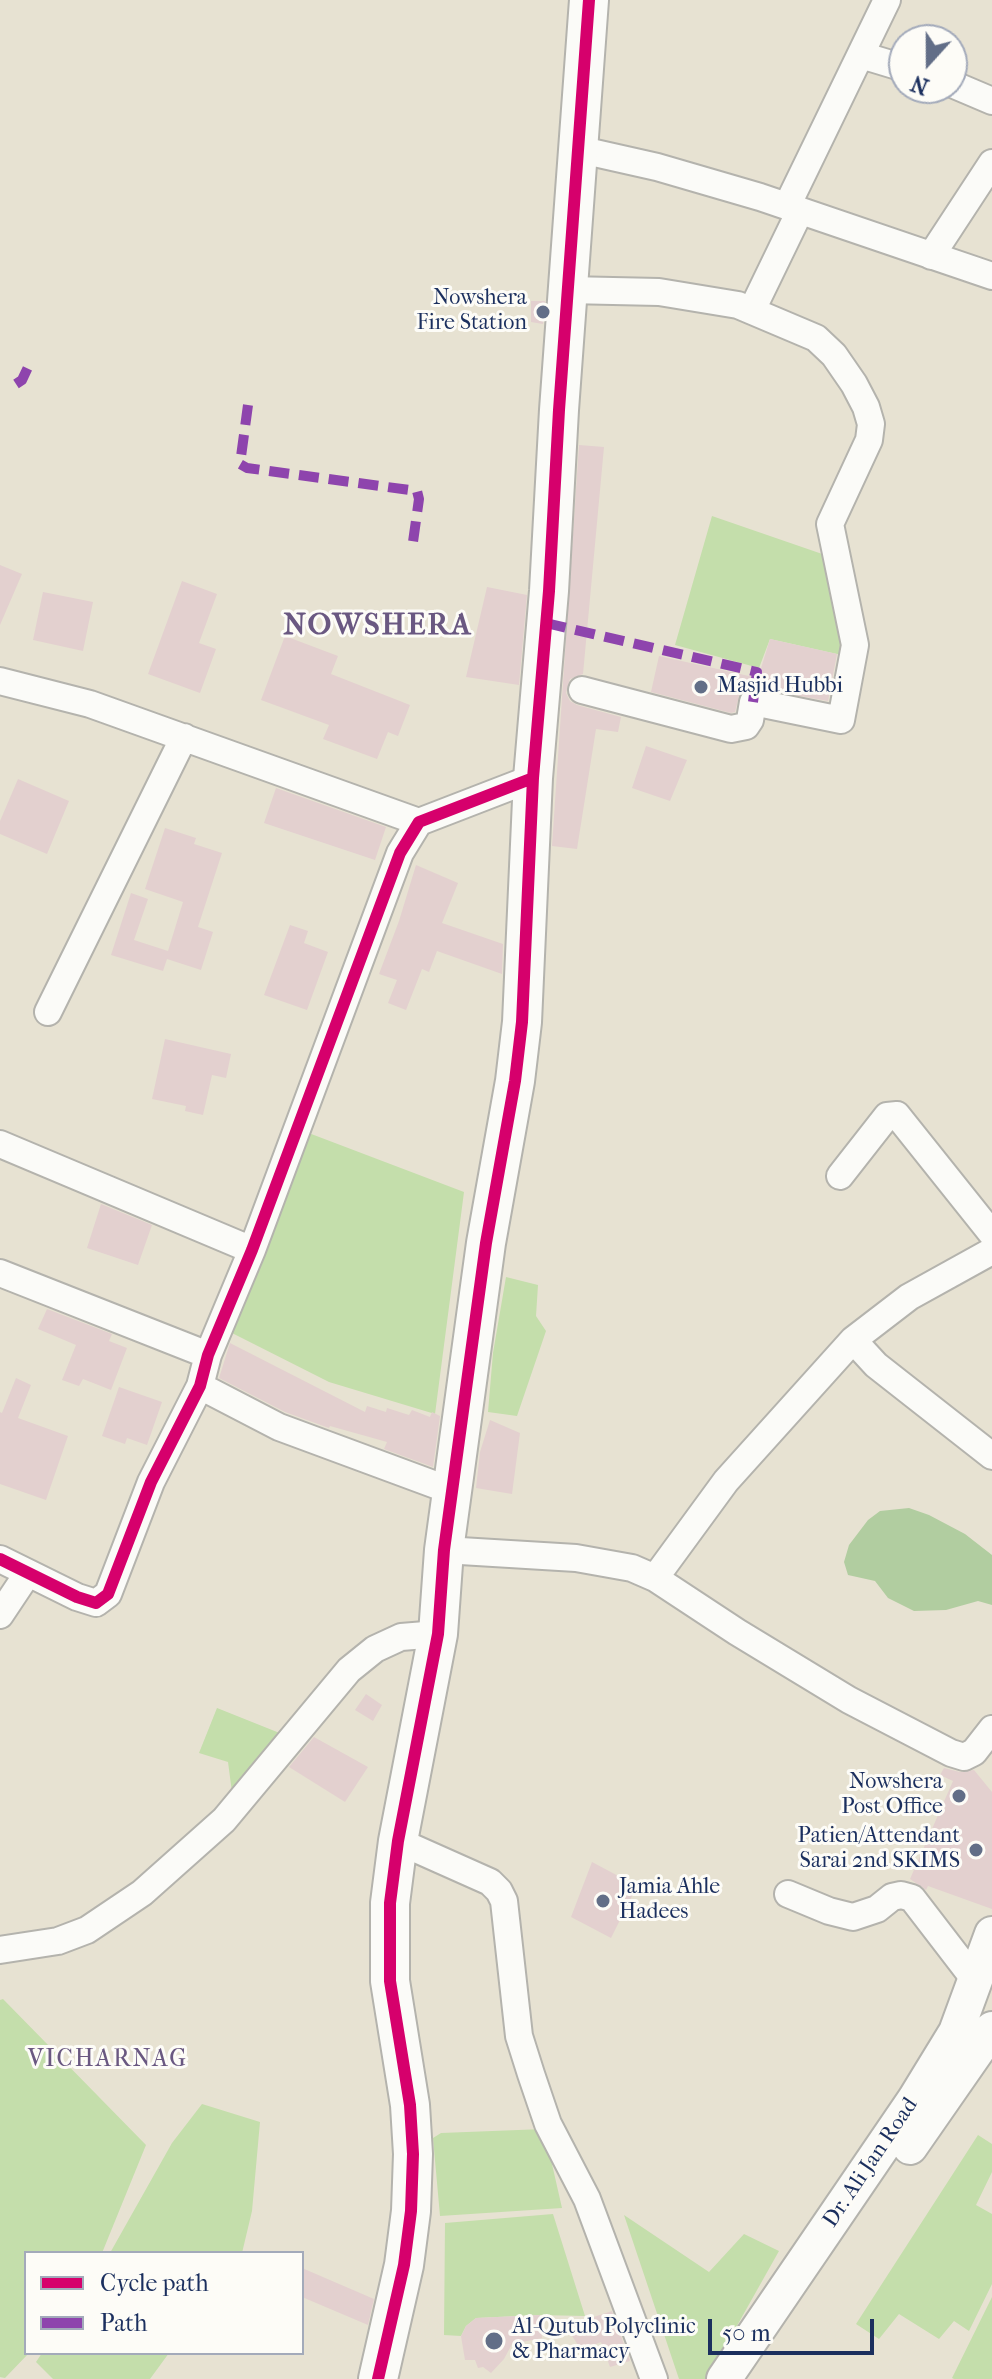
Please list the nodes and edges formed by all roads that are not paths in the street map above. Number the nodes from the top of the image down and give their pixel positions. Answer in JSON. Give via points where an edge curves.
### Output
{"nodes":[{"id":1,"x":589,"y":0,"type":"edge"},
{"id":2,"x":887,"y":0,"type":"edge"},
{"id":3,"x":861,"y":55,"type":"junction"},
{"id":4,"x":888,"y":63,"type":"edge"},
{"id":5,"x":968,"y":91,"type":"edge"},
{"id":6,"x":992,"y":101,"type":"edge"},
{"id":7,"x":577,"y":149,"type":"junction"},
{"id":8,"x":992,"y":163,"type":"edge"},
{"id":9,"x":793,"y":209,"type":"junction"},
{"id":10,"x":931,"y":256,"type":"junction"},
{"id":11,"x":992,"y":276,"type":"edge"},
{"id":12,"x":567,"y":290,"type":"junction"},
{"id":13,"x":752,"y":310,"type":"junction"},
{"id":14,"x":0,"y":681,"type":"edge"},
{"id":15,"x":582,"y":690,"type":"dead end"},
{"id":16,"x":184,"y":737,"type":"junction"},
{"id":17,"x":533,"y":778,"type":"junction"},
{"id":18,"x":419,"y":822,"type":"junction"},
{"id":19,"x":48,"y":1012,"type":"dead end"},
{"id":20,"x":0,"y":1144,"type":"edge"},
{"id":21,"x":840,"y":1176,"type":"dead end"},
{"id":22,"x":992,"y":1234,"type":"edge"},
{"id":23,"x":252,"y":1250,"type":"junction"},
{"id":24,"x":992,"y":1251,"type":"edge"},
{"id":25,"x":0,"y":1273,"type":"edge"},
{"id":26,"x":853,"y":1340,"type":"junction"},
{"id":27,"x":208,"y":1355,"type":"junction"},
{"id":28,"x":200,"y":1386,"type":"junction"},
{"id":29,"x":992,"y":1456,"type":"edge"},
{"id":30,"x":452,"y":1491,"type":"junction"},
{"id":31,"x":444,"y":1550,"type":"junction"},
{"id":32,"x":0,"y":1559,"type":"edge"},
{"id":33,"x":28,"y":1573,"type":"junction"},
{"id":34,"x":655,"y":1578,"type":"junction"},
{"id":35,"x":0,"y":1615,"type":"edge"},
{"id":36,"x":438,"y":1634,"type":"junction"},
{"id":37,"x":992,"y":1729,"type":"edge"},
{"id":38,"x":398,"y":1841,"type":"junction"},
{"id":39,"x":788,"y":1894,"type":"dead end"},
{"id":40,"x":992,"y":1934,"type":"edge"},
{"id":41,"x":0,"y":1950,"type":"edge"},
{"id":42,"x":975,"y":1980,"type":"junction"},
{"id":43,"x":977,"y":2035,"type":"edge"},
{"id":44,"x":378,"y":2379,"type":"edge"},
{"id":45,"x":654,"y":2379,"type":"edge"},
{"id":46,"x":724,"y":2379,"type":"edge"},
{"id":47,"x":749,"y":2379,"type":"edge"}],
"edges":[{"from":1,"to":7,"type":"highway"},
{"from":2,"to":3,"type":"street"},
{"from":3,"to":4,"type":"street"},
{"from":3,"to":9,"type":"street"},
{"from":5,"to":6,"type":"street"},
{"from":7,"to":9,"type":"street","via":[[657,167]]},
{"from":7,"to":12,"type":"highway"},
{"from":8,"to":10,"type":"street"},
{"from":9,"to":10,"type":"street"},
{"from":9,"to":13,"type":"street"},
{"from":10,"to":11,"type":"street"},
{"from":12,"to":13,"type":"street","via":[[659,292]]},
{"from":12,"to":17,"type":"highway","via":[[548,682]]},
{"from":13,"to":15,"type":"street","via":[[816,338],[834,355],[871,424],[869,440],[830,524],[855,645],[841,720],[753,702],[746,726],[731,729]]},
{"from":14,"to":16,"type":"street","via":[[90,704]]},
{"from":16,"to":18,"type":"street"},
{"from":16,"to":19,"type":"street"},
{"from":17,"to":18,"type":"street"},
{"from":17,"to":30,"type":"highway","via":[[515,1081],[486,1243]]},
{"from":18,"to":23,"type":"street","via":[[400,853]]},
{"from":20,"to":23,"type":"street"},
{"from":21,"to":22,"type":"street","via":[[887,1116],[897,1115]]},
{"from":23,"to":27,"type":"street"},
{"from":24,"to":26,"type":"street","via":[[909,1297]]},
{"from":25,"to":27,"type":"street"},
{"from":26,"to":29,"type":"street","via":[[876,1365]]},
{"from":26,"to":34,"type":"street","via":[[726,1481]]},
{"from":27,"to":28,"type":"street"},
{"from":28,"to":30,"type":"street","via":[[279,1427]]},
{"from":28,"to":33,"type":"street","via":[[151,1482],[108,1594],[96,1603]]},
{"from":30,"to":31,"type":"highway"},
{"from":31,"to":34,"type":"street","via":[[576,1558],[632,1568]]},
{"from":31,"to":36,"type":"highway"},
{"from":32,"to":33,"type":"street"},
{"from":33,"to":35,"type":"street"},
{"from":34,"to":37,"type":"street","via":[[849,1700],[951,1753],[964,1757],[974,1752]]},
{"from":36,"to":38,"type":"highway"},
{"from":36,"to":41,"type":"street","via":[[401,1637],[349,1670],[224,1820],[142,1893],[87,1930],[58,1941]]},
{"from":38,"to":44,"type":"highway","via":[[388,1944],[410,2105],[411,2211]]},
{"from":38,"to":45,"type":"street","via":[[490,1882],[504,1901],[519,2036],[548,2124],[587,2199]]},
{"from":39,"to":42,"type":"street","via":[[853,1917],[892,1897],[912,1898]]},
{"from":40,"to":42,"type":"main road","name":"Dr. Ali Jan Road"},
{"from":42,"to":43,"type":"main road","name":"Dr. Ali Jan Road"},
{"from":43,"to":46,"type":"main road","name":"Dr. Ali Jan Road","via":[[915,2099]]},
{"from":43,"to":47,"type":"main road","name":"Dr. Ali Jan Road"}]}
